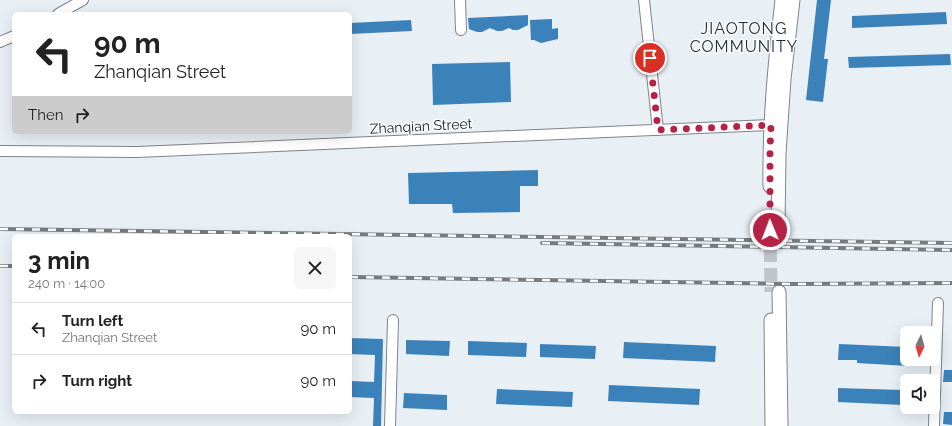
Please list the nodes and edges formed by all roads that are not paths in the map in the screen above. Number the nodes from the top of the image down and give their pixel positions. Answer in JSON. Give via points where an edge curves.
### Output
{"nodes":[{"id":1,"x":83,"y":0,"type":"edge"},
{"id":2,"x":460,"y":0,"type":"edge"},
{"id":3,"x":644,"y":0,"type":"edge"},
{"id":4,"x":782,"y":0,"type":"edge"},
{"id":5,"x":793,"y":0,"type":"edge"},
{"id":6,"x":62,"y":12,"type":"edge"},
{"id":7,"x":461,"y":30,"type":"dead end"},
{"id":8,"x":12,"y":37,"type":"edge"},
{"id":9,"x":0,"y":42,"type":"edge"},
{"id":10,"x":771,"y":125,"type":"junction"},
{"id":11,"x":658,"y":130,"type":"junction"},
{"id":12,"x":0,"y":151,"type":"edge"},
{"id":13,"x":938,"y":303,"type":"dead end"},
{"id":14,"x":393,"y":320,"type":"dead end"},
{"id":15,"x":390,"y":426,"type":"edge"},
{"id":16,"x":772,"y":426,"type":"edge"},
{"id":17,"x":781,"y":426,"type":"edge"},
{"id":18,"x":934,"y":426,"type":"edge"}],
"edges":[{"from":1,"to":6,"type":"street"},
{"from":2,"to":7,"type":"street"},
{"from":3,"to":11,"type":"street"},
{"from":4,"to":10,"type":"main road"},
{"from":5,"to":10,"type":"main road","via":[[784,79],[774,230]]},
{"from":8,"to":9,"type":"street"},
{"from":10,"to":11,"type":"street","name":"Zhanqian Street"},
{"from":11,"to":12,"type":"street","name":"Zhanqian Street","via":[[137,152]]},
{"from":13,"to":18,"type":"street"},
{"from":14,"to":15,"type":"street"},
{"from":16,"to":17,"type":"main road","via":[[775,292]]}]}
